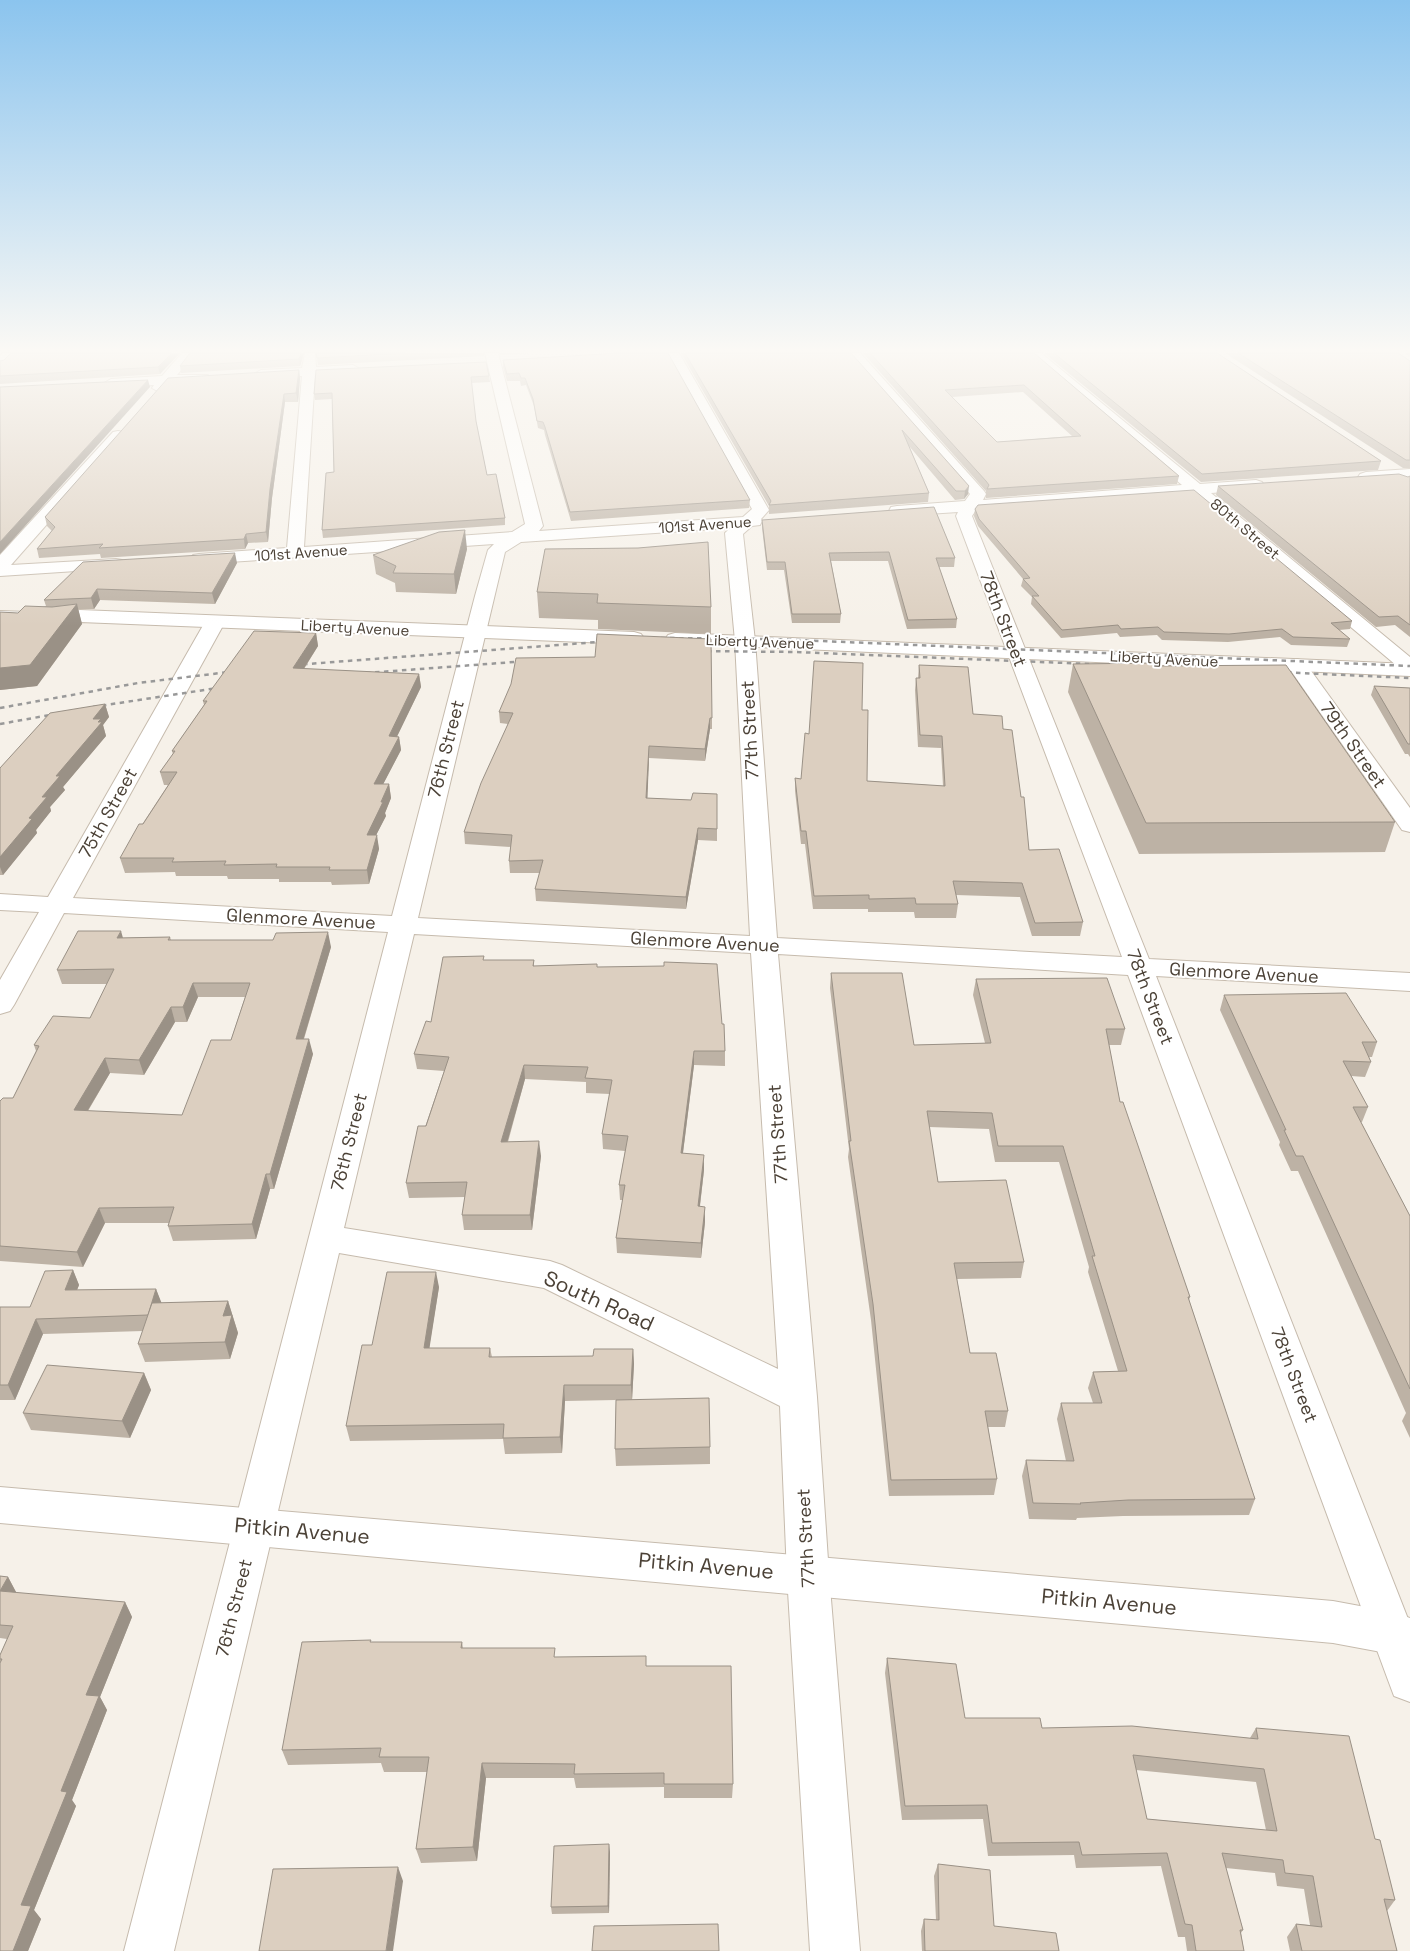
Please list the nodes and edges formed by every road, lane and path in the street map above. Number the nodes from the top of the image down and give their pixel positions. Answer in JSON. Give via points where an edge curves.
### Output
{"nodes":[{"id":1,"x":109,"y":444,"type":"edge"},
{"id":2,"x":303,"y":444,"type":"edge"},
{"id":3,"x":516,"y":444,"type":"edge"},
{"id":4,"x":724,"y":444,"type":"edge"},
{"id":5,"x":933,"y":444,"type":"edge"},
{"id":6,"x":1143,"y":444,"type":"edge"},
{"id":7,"x":1376,"y":460,"type":"edge"},
{"id":8,"x":1406,"y":477,"type":"edge"},
{"id":9,"x":1354,"y":478,"type":"edge"},
{"id":10,"x":1273,"y":484,"type":"edge"},
{"id":11,"x":1197,"y":489,"type":"junction"},
{"id":12,"x":970,"y":505,"type":"junction"},
{"id":13,"x":883,"y":512,"type":"edge"},
{"id":14,"x":763,"y":520,"type":"junction"},
{"id":15,"x":515,"y":539,"type":"junction"},
{"id":16,"x":295,"y":553,"type":"junction"},
{"id":17,"x":178,"y":560,"type":"edge"},
{"id":18,"x":129,"y":563,"type":"edge"},
{"id":19,"x":0,"y":566,"type":"edge"},
{"id":20,"x":0,"y":571,"type":"edge"},
{"id":21,"x":0,"y":605,"type":"edge"},
{"id":22,"x":80,"y":616,"type":"junction"},
{"id":23,"x":0,"y":617,"type":"edge"},
{"id":24,"x":215,"y":622,"type":"junction"},
{"id":25,"x":475,"y":633,"type":"junction"},
{"id":26,"x":745,"y":641,"type":"junction"},
{"id":27,"x":1016,"y":652,"type":"junction"},
{"id":28,"x":1297,"y":665,"type":"junction"},
{"id":29,"x":1410,"y":668,"type":"edge"},
{"id":30,"x":1410,"y":825,"type":"edge"},
{"id":31,"x":0,"y":902,"type":"edge"},
{"id":32,"x":56,"y":906,"type":"junction"},
{"id":33,"x":402,"y":925,"type":"junction"},
{"id":34,"x":764,"y":946,"type":"junction"},
{"id":35,"x":1139,"y":967,"type":"junction"},
{"id":36,"x":1410,"y":982,"type":"edge"},
{"id":37,"x":0,"y":1005,"type":"edge"},
{"id":38,"x":326,"y":1238,"type":"junction"},
{"id":39,"x":798,"y":1397,"type":"junction"},
{"id":40,"x":0,"y":1505,"type":"edge"},
{"id":41,"x":254,"y":1527,"type":"junction"},
{"id":42,"x":808,"y":1575,"type":"junction"},
{"id":43,"x":1401,"y":1636,"type":"edge"},
{"id":44,"x":1410,"y":1680,"type":"edge"},
{"id":45,"x":149,"y":1951,"type":"edge"},
{"id":46,"x":835,"y":1951,"type":"edge"}],
"edges":[{"from":1,"to":19,"type":"street"},
{"from":2,"to":16,"type":"street"},
{"from":3,"to":15,"type":"street","name":"76th Street","via":[[534,526]]},
{"from":4,"to":14,"type":"street","name":"77th Street","via":[[761,510]]},
{"from":5,"to":12,"type":"street","name":"78th Street","via":[[978,494]]},
{"from":6,"to":11,"type":"street","name":"80th Street"},
{"from":7,"to":8,"type":"street"},
{"from":8,"to":9,"type":"street"},
{"from":10,"to":11,"type":"street"},
{"from":11,"to":12,"type":"street"},
{"from":11,"to":29,"type":"street","name":"80th Street"},
{"from":12,"to":13,"type":"street"},
{"from":12,"to":27,"type":"street","name":"78th Street","via":[[964,516]]},
{"from":14,"to":15,"type":"street","name":"101st Avenue"},
{"from":14,"to":26,"type":"street","name":"77th Street","via":[[734,533]]},
{"from":15,"to":16,"type":"street","name":"101st Avenue"},
{"from":15,"to":25,"type":"street","name":"76th Street","via":[[497,550]]},
{"from":16,"to":17,"type":"street","name":"101st Avenue"},
{"from":18,"to":20,"type":"street"},
{"from":21,"to":22,"type":"street","name":"Liberty Avenue"},
{"from":22,"to":23,"type":"street","name":"Liberty Avenue","via":[[58,619]]},
{"from":22,"to":24,"type":"street","name":"Liberty Avenue"},
{"from":24,"to":25,"type":"street","name":"Liberty Avenue"},
{"from":24,"to":32,"type":"street","name":"75th Street"},
{"from":25,"to":26,"type":"street","name":"Liberty Avenue"},
{"from":25,"to":33,"type":"street","name":"76th Street"},
{"from":26,"to":27,"type":"street","name":"Liberty Avenue"},
{"from":26,"to":34,"type":"street","name":"77th Street"},
{"from":27,"to":28,"type":"street","name":"Liberty Avenue"},
{"from":27,"to":35,"type":"street","name":"78th Street"},
{"from":28,"to":29,"type":"street","name":"Liberty Avenue"},
{"from":28,"to":30,"type":"street","name":"79th Street"},
{"from":31,"to":32,"type":"street","name":"Glenmore Avenue"},
{"from":32,"to":33,"type":"street","name":"Glenmore Avenue"},
{"from":32,"to":37,"type":"street","name":"75th Street"},
{"from":33,"to":34,"type":"street","name":"Glenmore Avenue"},
{"from":33,"to":38,"type":"street","name":"76th Street"},
{"from":34,"to":35,"type":"street","name":"Glenmore Avenue"},
{"from":34,"to":39,"type":"street","name":"77th Street"},
{"from":35,"to":36,"type":"street","name":"Glenmore Avenue"},
{"from":35,"to":43,"type":"street","name":"78th Street"},
{"from":38,"to":39,"type":"street","name":"South Road","via":[[550,1274]]},
{"from":38,"to":41,"type":"street","name":"76th Street"},
{"from":39,"to":42,"type":"street","name":"77th Street"},
{"from":40,"to":41,"type":"street","name":"Pitkin Avenue"},
{"from":41,"to":42,"type":"street","name":"Pitkin Avenue"},
{"from":41,"to":45,"type":"street","name":"76th Street"},
{"from":42,"to":43,"type":"street","name":"Pitkin Avenue","via":[[1333,1622]]},
{"from":42,"to":46,"type":"street","name":"77th Street"},
{"from":43,"to":44,"type":"street","name":"78th Street"}]}
